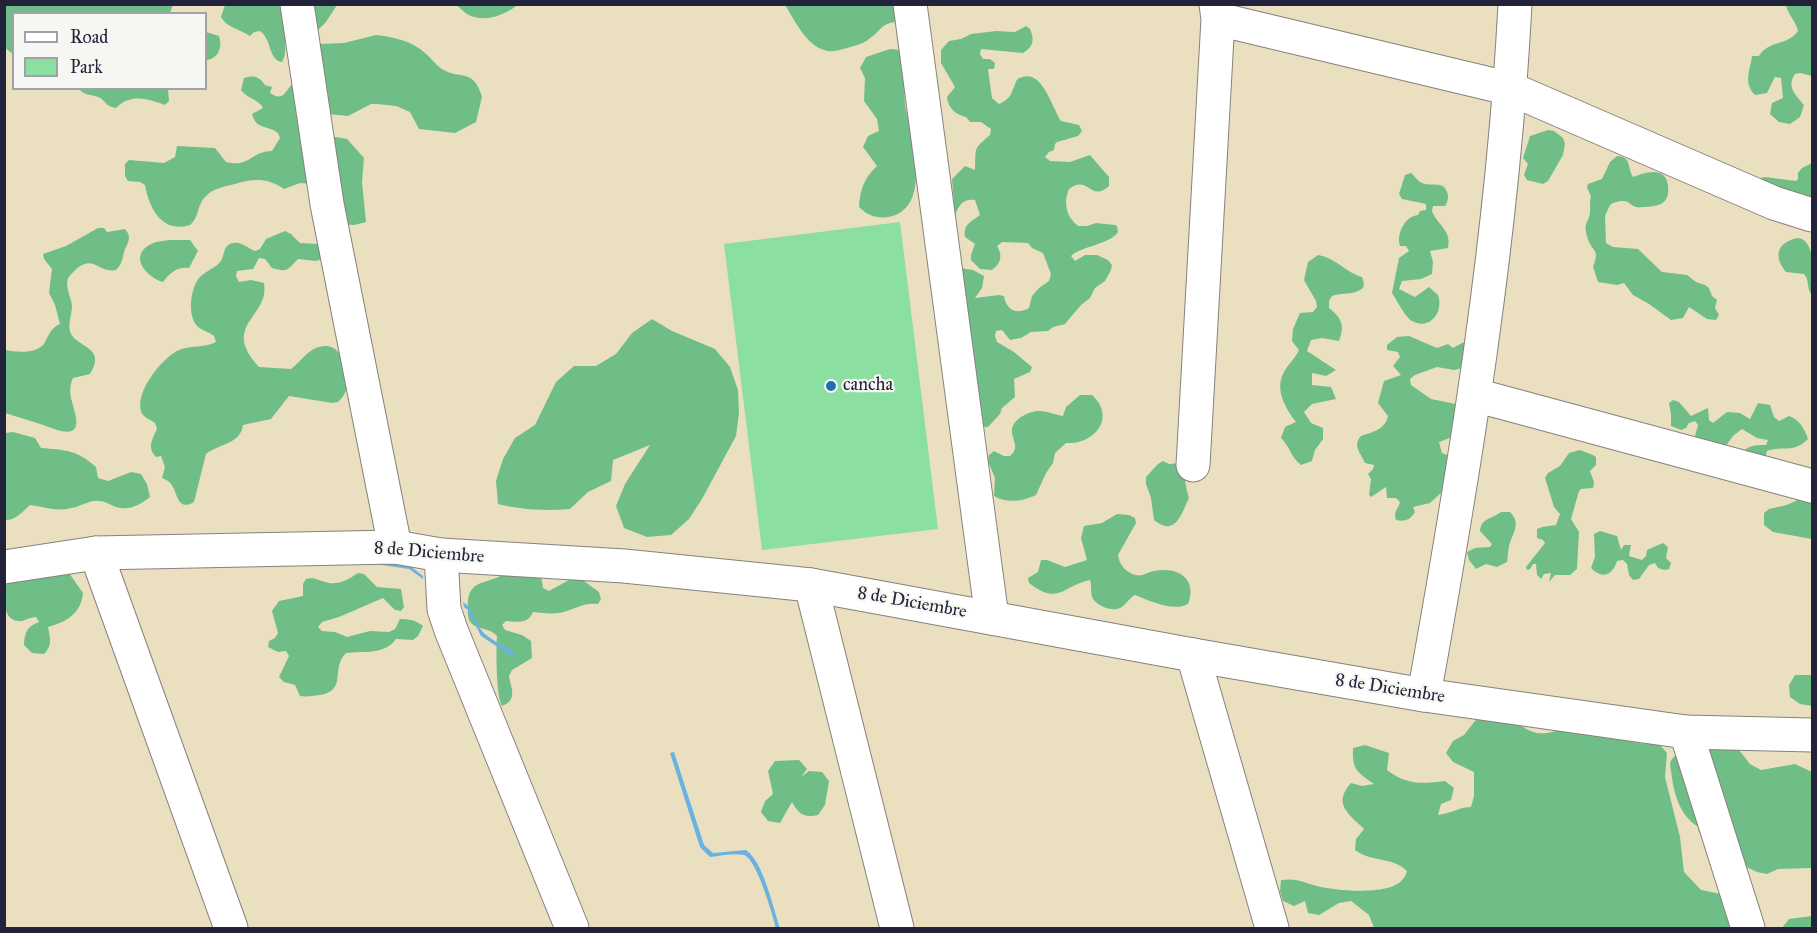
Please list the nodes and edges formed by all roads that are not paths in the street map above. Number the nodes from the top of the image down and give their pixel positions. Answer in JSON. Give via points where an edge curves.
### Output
{"nodes":[{"id":1,"x":297,"y":4,"type":"edge"},
{"id":2,"x":910,"y":4,"type":"edge"},
{"id":3,"x":1515,"y":4,"type":"edge"},
{"id":4,"x":1217,"y":12,"type":"edge"},
{"id":5,"x":1511,"y":89,"type":"junction"},
{"id":6,"x":1812,"y":215,"type":"edge"},
{"id":7,"x":1475,"y":395,"type":"junction"},
{"id":8,"x":1193,"y":465,"type":"dead end"},
{"id":9,"x":1812,"y":486,"type":"edge"},
{"id":10,"x":395,"y":547,"type":"junction"},
{"id":11,"x":96,"y":553,"type":"junction"},
{"id":12,"x":441,"y":555,"type":"junction"},
{"id":13,"x":4,"y":567,"type":"edge"},
{"id":14,"x":811,"y":585,"type":"junction"},
{"id":15,"x":992,"y":618,"type":"junction"},
{"id":16,"x":1193,"y":655,"type":"junction"},
{"id":17,"x":1424,"y":695,"type":"junction"},
{"id":18,"x":1686,"y":732,"type":"junction"},
{"id":19,"x":1812,"y":735,"type":"edge"},
{"id":20,"x":231,"y":928,"type":"edge"},
{"id":21,"x":572,"y":928,"type":"edge"},
{"id":22,"x":897,"y":928,"type":"edge"},
{"id":23,"x":1272,"y":928,"type":"edge"},
{"id":24,"x":1748,"y":928,"type":"edge"}],
"edges":[{"from":1,"to":10,"type":"street","via":[[327,204]]},
{"from":2,"to":15,"type":"street"},
{"from":3,"to":5,"type":"street"},
{"from":4,"to":5,"type":"street"},
{"from":4,"to":8,"type":"street"},
{"from":5,"to":6,"type":"street"},
{"from":5,"to":7,"type":"street"},
{"from":7,"to":9,"type":"street"},
{"from":7,"to":17,"type":"street"},
{"from":10,"to":11,"type":"street","name":"8 de Diciembre"},
{"from":10,"to":12,"type":"street","name":"8 de Diciembre"},
{"from":11,"to":13,"type":"street","name":"8 de Diciembre"},
{"from":11,"to":20,"type":"street"},
{"from":12,"to":14,"type":"street","name":"8 de Diciembre","via":[[624,566]]},
{"from":12,"to":21,"type":"street","via":[[444,609],[451,630]]},
{"from":14,"to":15,"type":"street","name":"8 de Diciembre"},
{"from":14,"to":22,"type":"street"},
{"from":15,"to":16,"type":"street","name":"8 de Diciembre"},
{"from":16,"to":17,"type":"street","name":"8 de Diciembre"},
{"from":16,"to":23,"type":"street"},
{"from":17,"to":18,"type":"street","name":"8 de Diciembre"},
{"from":18,"to":19,"type":"street","name":"8 de Diciembre"},
{"from":18,"to":24,"type":"street"}]}
